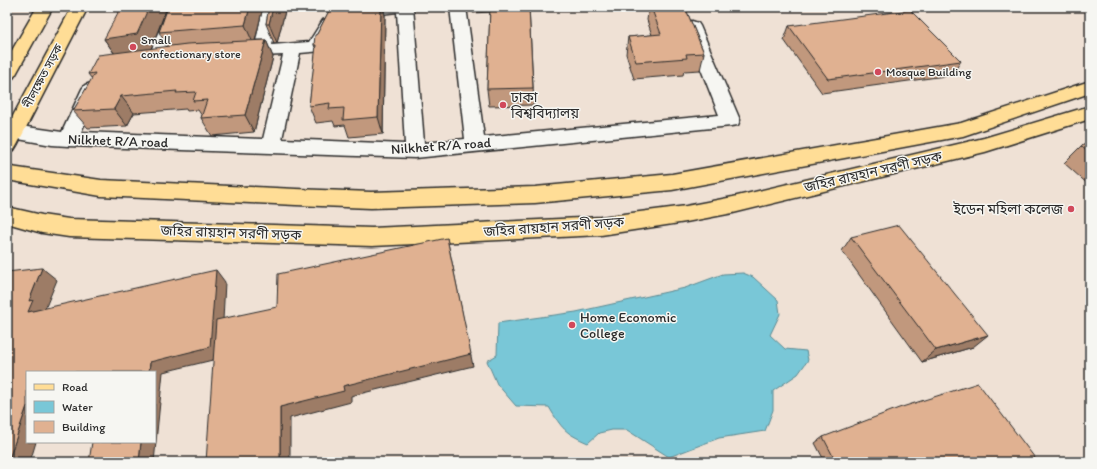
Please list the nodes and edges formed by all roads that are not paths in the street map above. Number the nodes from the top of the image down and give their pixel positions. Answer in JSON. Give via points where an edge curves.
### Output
{"nodes":[{"id":1,"x":45,"y":7,"type":"edge"},
{"id":2,"x":80,"y":7,"type":"edge"},
{"id":3,"x":176,"y":7,"type":"edge"},
{"id":4,"x":271,"y":7,"type":"edge"},
{"id":5,"x":399,"y":7,"type":"edge"},
{"id":6,"x":406,"y":7,"type":"edge"},
{"id":7,"x":458,"y":7,"type":"edge"},
{"id":8,"x":688,"y":14,"type":"edge"},
{"id":9,"x":293,"y":49,"type":"junction"},
{"id":10,"x":262,"y":51,"type":"junction"},
{"id":11,"x":223,"y":54,"type":"edge"},
{"id":12,"x":178,"y":58,"type":"edge"},
{"id":13,"x":157,"y":59,"type":"junction"},
{"id":14,"x":139,"y":61,"type":"edge"},
{"id":15,"x":98,"y":72,"type":"edge"},
{"id":16,"x":7,"y":74,"type":"edge"},
{"id":17,"x":1090,"y":87,"type":"edge"},
{"id":18,"x":1090,"y":112,"type":"edge"},
{"id":19,"x":10,"y":139,"type":"edge"},
{"id":20,"x":68,"y":139,"type":"junction"},
{"id":21,"x":475,"y":145,"type":"junction"},
{"id":22,"x":271,"y":146,"type":"junction"},
{"id":23,"x":415,"y":151,"type":"junction"},
{"id":24,"x":8,"y":173,"type":"edge"},
{"id":25,"x":7,"y":215,"type":"edge"}],
"edges":[{"from":1,"to":16,"type":"main road"},
{"from":2,"to":19,"type":"main road","name":"নীলক্ষেত সড়ক"},
{"from":3,"to":13,"type":"street"},
{"from":4,"to":10,"type":"street"},
{"from":5,"to":9,"type":"street","via":[[332,14],[316,47]]},
{"from":6,"to":23,"type":"street"},
{"from":7,"to":21,"type":"street"},
{"from":8,"to":21,"type":"street","name":"Nilkhet R/A road","via":[[731,120]]},
{"from":9,"to":10,"type":"street"},
{"from":9,"to":22,"type":"street"},
{"from":10,"to":11,"type":"street"},
{"from":12,"to":13,"type":"street"},
{"from":13,"to":14,"type":"street"},
{"from":15,"to":20,"type":"street"},
{"from":17,"to":24,"type":"main road","via":[[963,129],[672,182],[543,194],[371,200],[303,198],[101,188]]},
{"from":18,"to":25,"type":"main road","name":"জহির রায়হান সরণী সড়ক","via":[[985,145],[741,203],[601,226],[372,237],[69,228]]},
{"from":19,"to":20,"type":"street","name":"Nilkhet R/A road"},
{"from":20,"to":22,"type":"street","name":"Nilkhet R/A road"},
{"from":21,"to":23,"type":"street","name":"Nilkhet R/A road"},
{"from":22,"to":23,"type":"street","name":"Nilkhet R/A road"}]}
